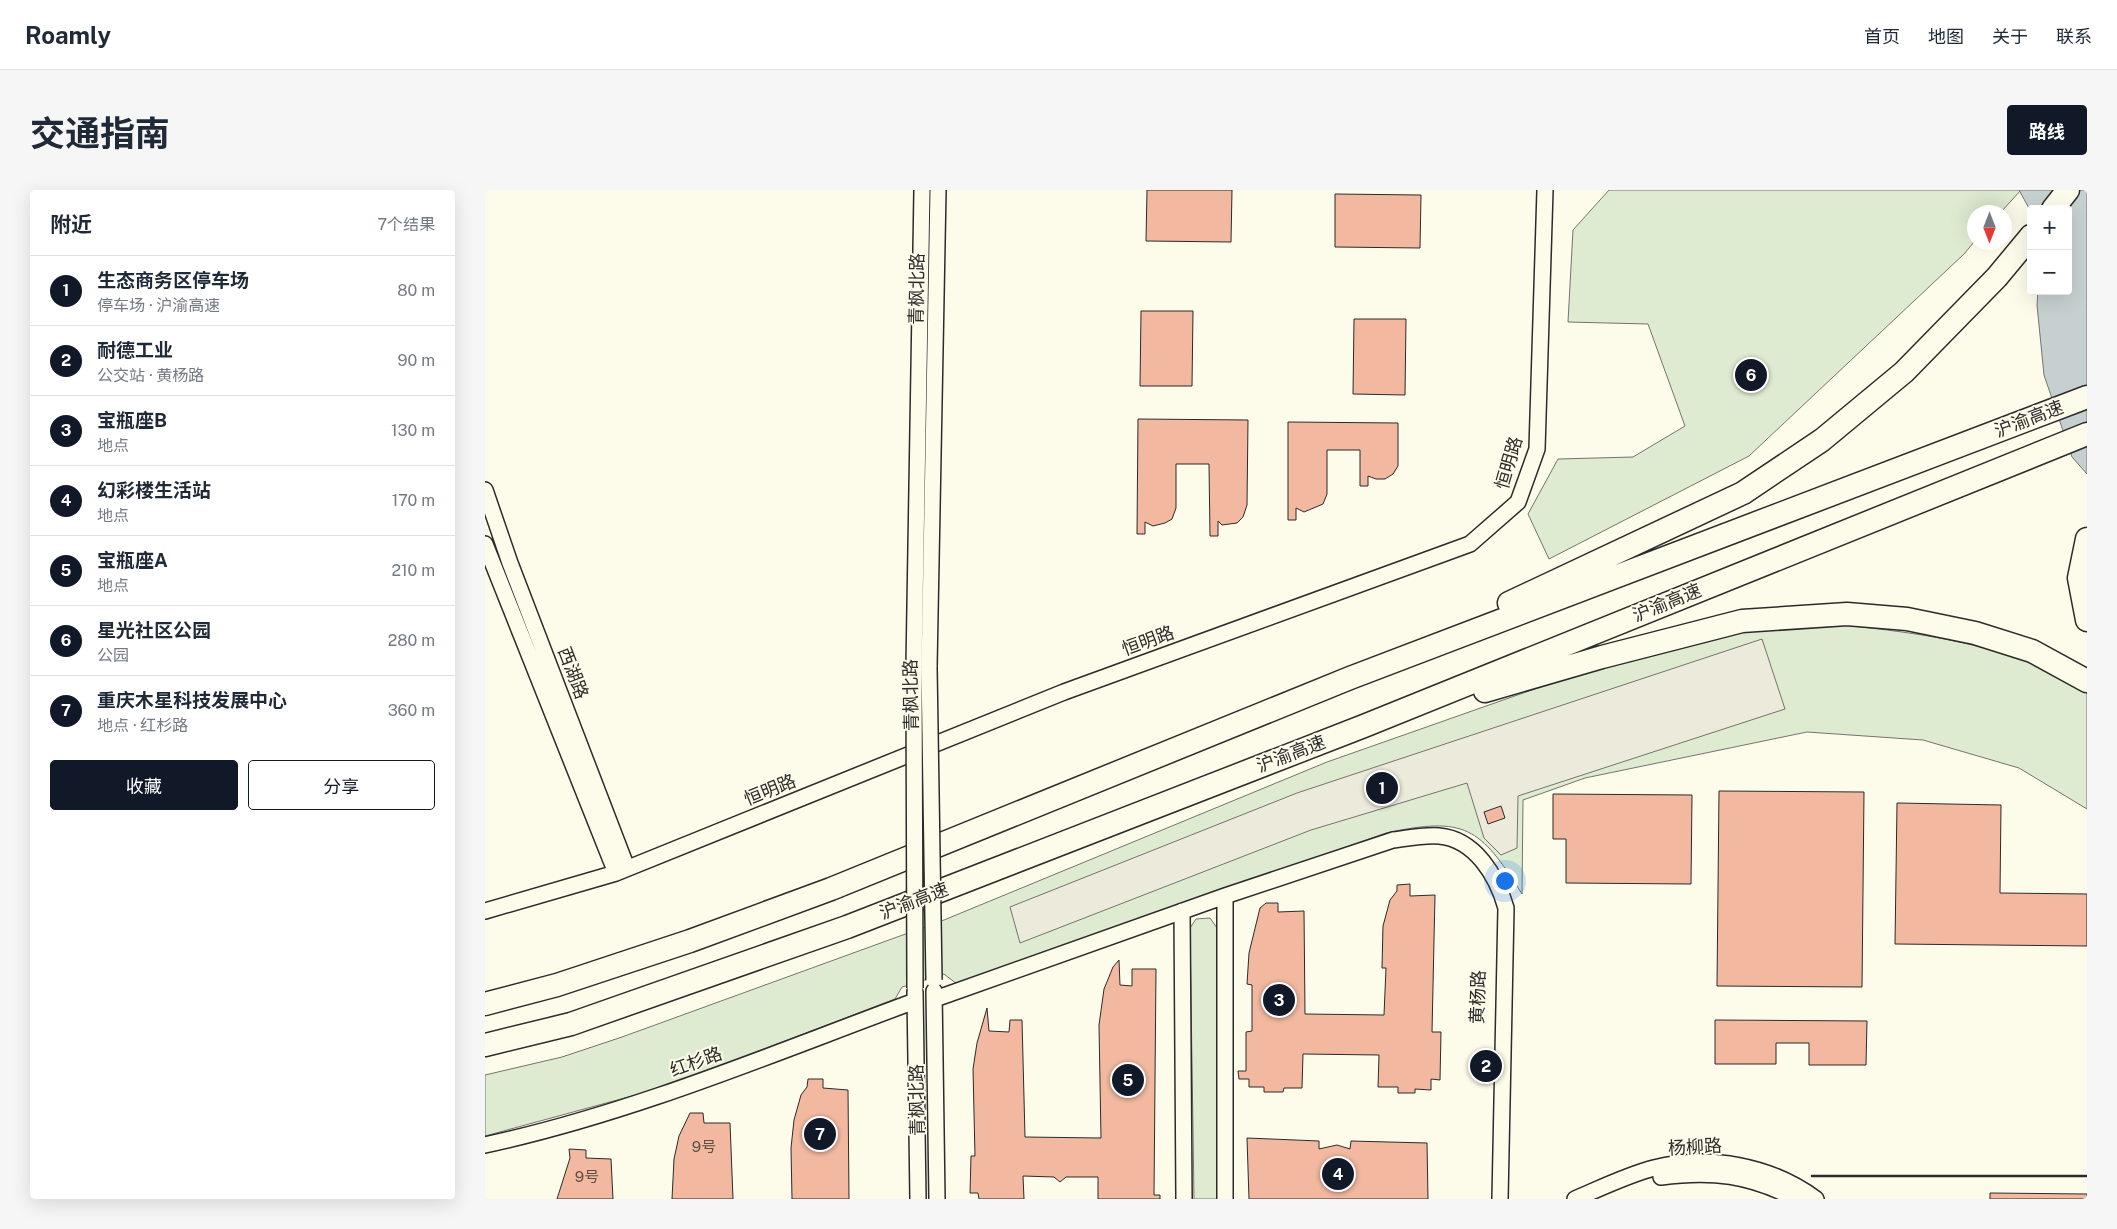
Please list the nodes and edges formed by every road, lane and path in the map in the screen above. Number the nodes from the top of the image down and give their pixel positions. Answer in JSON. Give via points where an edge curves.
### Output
{"nodes":[{"id":1,"x":922,"y":190,"type":"edge"},
{"id":2,"x":938,"y":190,"type":"edge"},
{"id":3,"x":1545,"y":190,"type":"edge"},
{"id":4,"x":2068,"y":190,"type":"edge"},
{"id":5,"x":2056,"y":205,"type":"edge"},
{"id":6,"x":2027,"y":241,"type":"edge"},
{"id":7,"x":2087,"y":397,"type":"edge"},
{"id":8,"x":2087,"y":434,"type":"edge"},
{"id":9,"x":485,"y":490,"type":"edge"},
{"id":10,"x":485,"y":544,"type":"edge"},
{"id":11,"x":2085,"y":546,"type":"edge"},
{"id":12,"x":510,"y":563,"type":"junction"},
{"id":13,"x":488,"y":564,"type":"edge"},
{"id":14,"x":2087,"y":620,"type":"edge"},
{"id":15,"x":1350,"y":678,"type":"junction"},
{"id":16,"x":2087,"y":681,"type":"edge"},
{"id":17,"x":1364,"y":726,"type":"junction"},
{"id":18,"x":622,"y":871,"type":"junction"},
{"id":19,"x":1499,"y":887,"type":"junction"},
{"id":20,"x":1225,"y":896,"type":"junction"},
{"id":21,"x":485,"y":911,"type":"edge"},
{"id":22,"x":1182,"y":912,"type":"junction"},
{"id":23,"x":915,"y":994,"type":"junction"},
{"id":24,"x":935,"y":999,"type":"junction"},
{"id":25,"x":485,"y":1004,"type":"edge"},
{"id":26,"x":485,"y":1044,"type":"edge"},
{"id":27,"x":485,"y":1145,"type":"edge"},
{"id":28,"x":918,"y":1199,"type":"edge"},
{"id":29,"x":937,"y":1199,"type":"edge"},
{"id":30,"x":1184,"y":1199,"type":"edge"},
{"id":31,"x":1225,"y":1199,"type":"edge"},
{"id":32,"x":1491,"y":1199,"type":"edge"},
{"id":33,"x":1501,"y":1199,"type":"edge"},
{"id":34,"x":1575,"y":1199,"type":"edge"},
{"id":35,"x":1598,"y":1199,"type":"edge"},
{"id":36,"x":1796,"y":1199,"type":"edge"},
{"id":37,"x":1816,"y":1199,"type":"edge"}],
"edges":[{"from":1,"to":23,"type":"street","name":"青枫北路","bridge":true,"via":[[913,666]]},
{"from":2,"to":24,"type":"street","name":"青枫北路","bridge":true,"via":[[929,667]]},
{"from":3,"to":18,"type":"street","name":"恒明路","via":[[1537,449],[1518,502],[1470,544],[1064,692]]},
{"from":4,"to":5,"type":"highway"},
{"from":6,"to":15,"type":"highway","via":[[1997,277],[1904,372],[1822,440],[1743,493]]},
{"from":7,"to":15,"type":"highway","name":"沪渝高速"},
{"from":8,"to":17,"type":"highway","name":"沪渝高速"},
{"from":9,"to":12,"type":"street","name":"西湖路"},
{"from":10,"to":13,"type":"street","name":"西湖路"},
{"from":11,"to":14,"type":"highway","via":[[2079,578]]},
{"from":12,"to":13,"type":"street"},
{"from":12,"to":18,"type":"street","name":"西湖路"},
{"from":13,"to":18,"type":"street","name":"西湖路"},
{"from":15,"to":25,"type":"highway","name":"沪渝高速","via":[[831,889],[690,941],[557,985]]},
{"from":16,"to":17,"type":"highway","via":[[2032,651],[1975,633],[1907,619],[1847,614],[1742,621],[1602,657]]},
{"from":17,"to":26,"type":"highway","name":"沪渝高速","via":[[838,930],[571,1024]]},
{"from":18,"to":21,"type":"street","name":"恒明路"},
{"from":19,"to":20,"type":"street","via":[[1477,854],[1460,842],[1440,836],[1417,836],[1393,840]]},
{"from":19,"to":32,"type":"street","name":"黄杨路"},
{"from":19,"to":33,"type":"street","via":[[1507,916]]},
{"from":20,"to":22,"type":"street"},
{"from":20,"to":31,"type":"street"},
{"from":22,"to":24,"type":"street"},
{"from":22,"to":30,"type":"street"},
{"from":23,"to":27,"type":"street","name":"红杉路","via":[[666,1093],[583,1120]]},
{"from":23,"to":28,"type":"street","name":"青枫北路"},
{"from":24,"to":29,"type":"street","name":"青枫北路"},
{"from":34,"to":37,"type":"street","name":"杨柳路","via":[[1655,1168],[1708,1162],[1758,1171],[1785,1181]]},
{"from":35,"to":36,"type":"street","name":"杨柳路","via":[[1657,1178],[1708,1173],[1757,1181]]}]}
